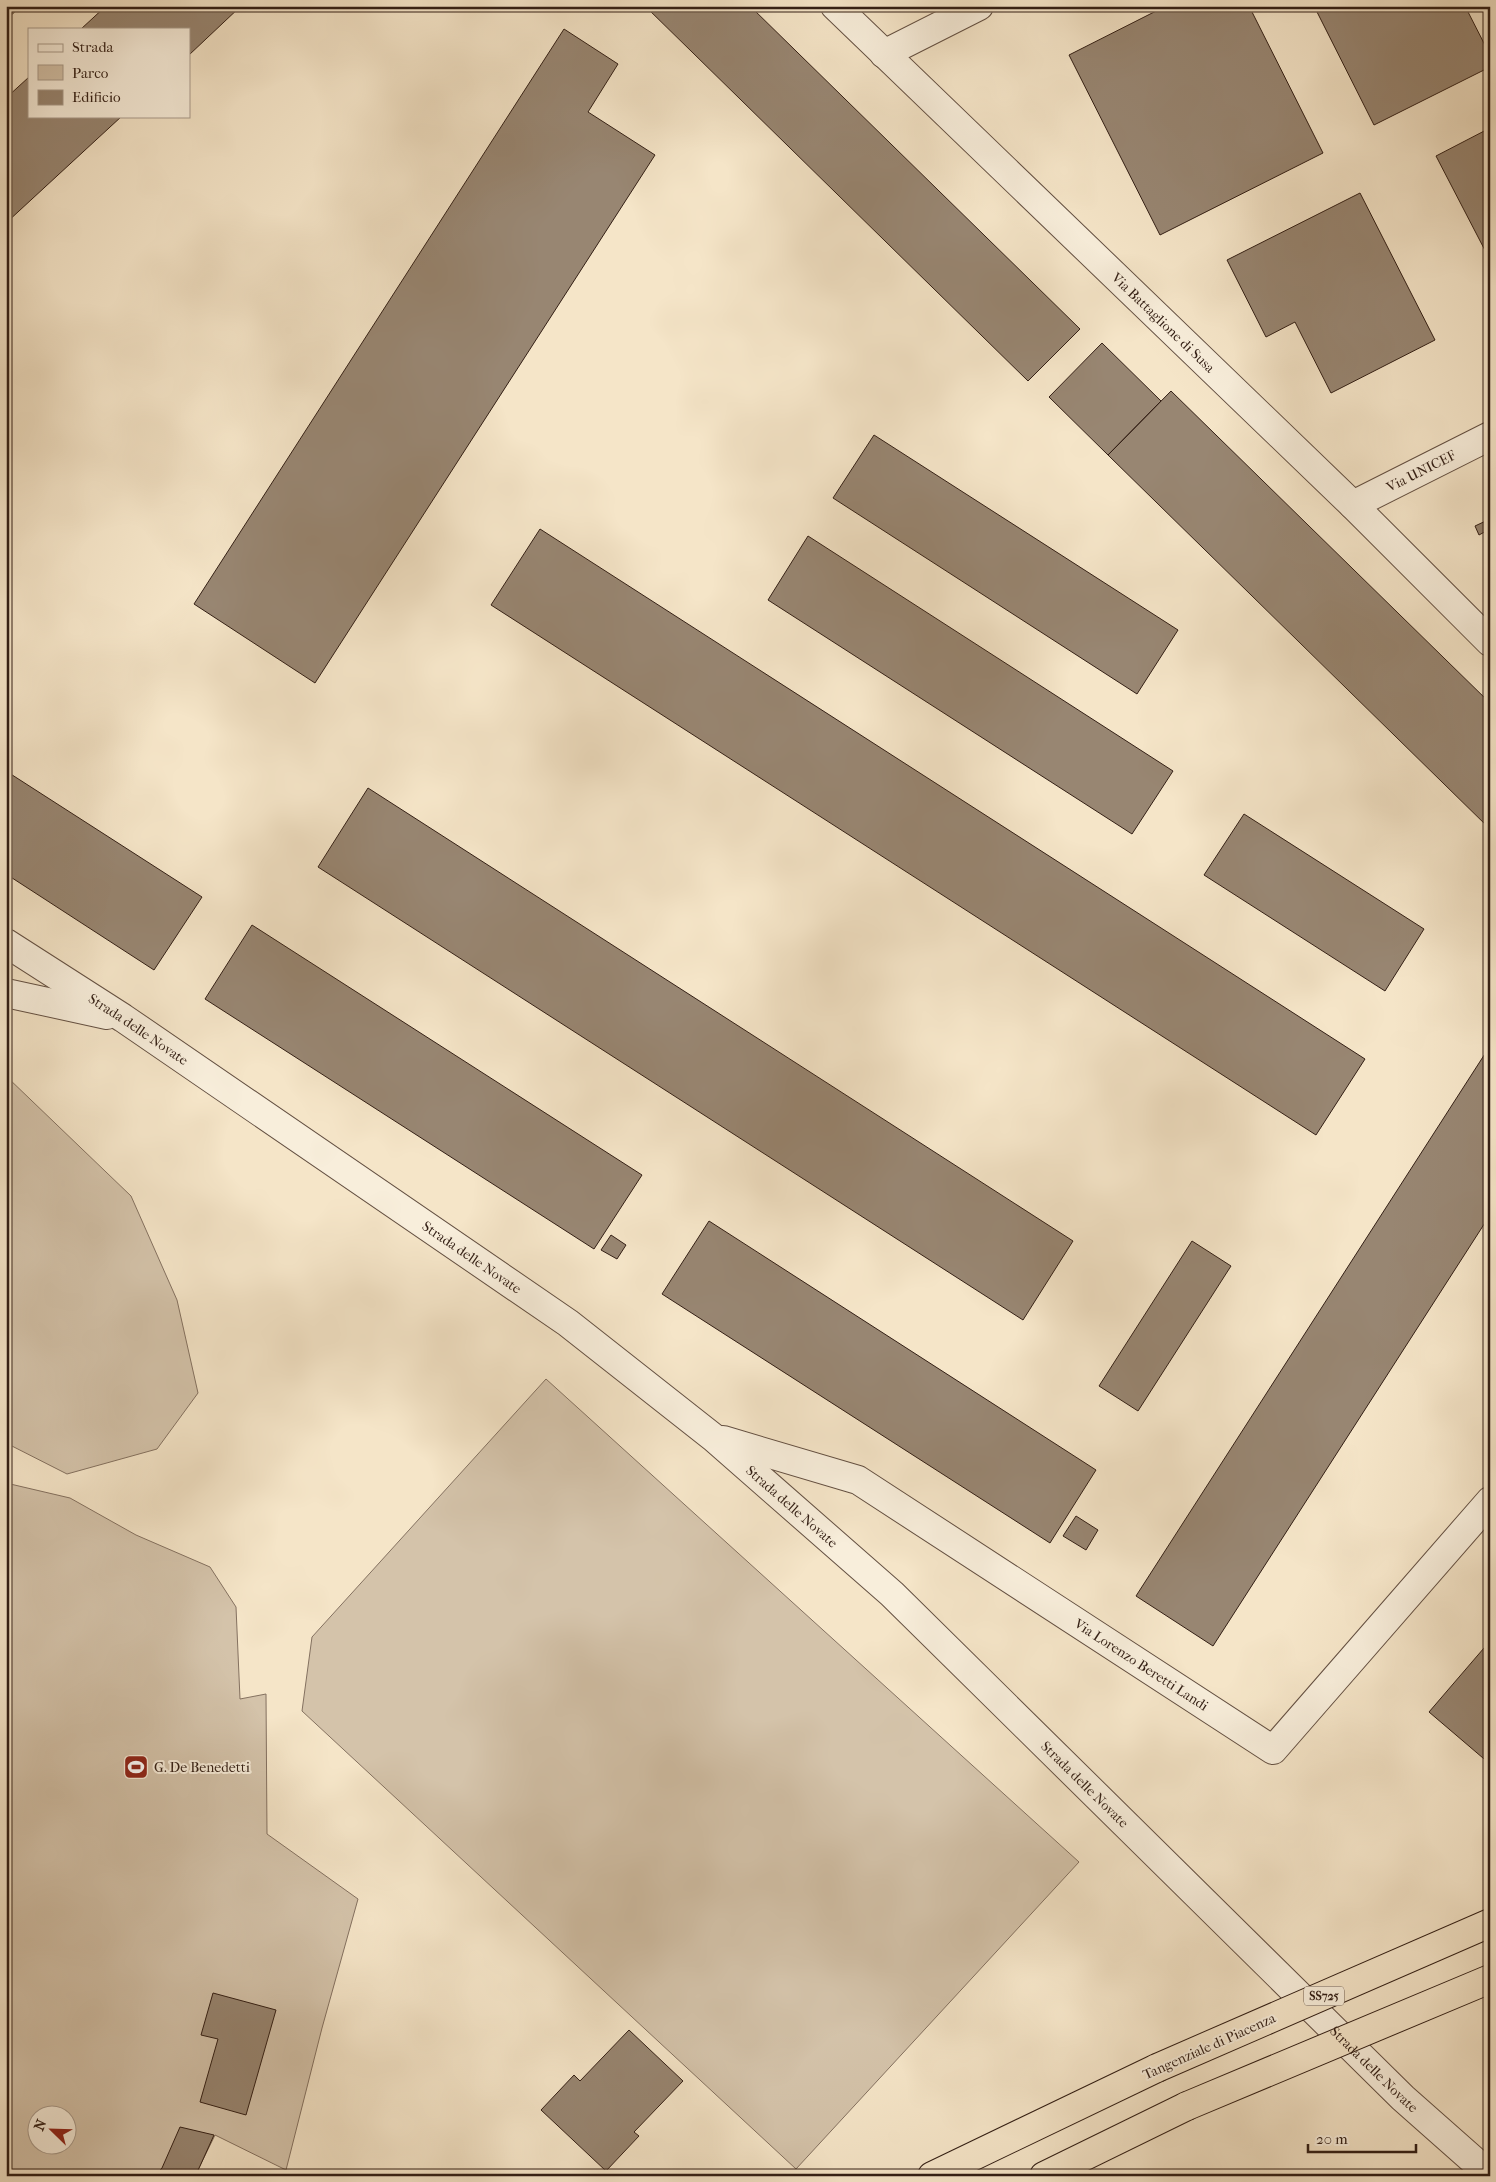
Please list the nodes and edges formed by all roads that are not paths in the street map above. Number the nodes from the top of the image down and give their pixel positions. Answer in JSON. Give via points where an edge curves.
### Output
{"nodes":[{"id":1,"x":835,"y":6,"type":"edge"},
{"id":2,"x":979,"y":6,"type":"edge"},
{"id":3,"x":884,"y":54,"type":"junction"},
{"id":4,"x":1490,"y":436,"type":"edge"},
{"id":5,"x":1354,"y":505,"type":"junction"},
{"id":6,"x":1490,"y":642,"type":"edge"},
{"id":7,"x":6,"y":943,"type":"edge"},
{"id":8,"x":6,"y":993,"type":"edge"},
{"id":9,"x":123,"y":1018,"type":"junction"},
{"id":10,"x":714,"y":1438,"type":"junction"},
{"id":11,"x":1490,"y":1501,"type":"edge"},
{"id":12,"x":1490,"y":1923,"type":"edge"},
{"id":13,"x":1490,"y":1979,"type":"edge"},
{"id":14,"x":1490,"y":2175,"type":"edge"},
{"id":15,"x":932,"y":2176,"type":"edge"},
{"id":16,"x":1044,"y":2176,"type":"edge"}],
"edges":[{"from":1,"to":3,"type":"street","name":"Via Battaglione di Susa"},
{"from":2,"to":3,"type":"street"},
{"from":3,"to":5,"type":"street","name":"Via Battaglione di Susa"},
{"from":4,"to":5,"type":"street","name":"Via UNICEF"},
{"from":5,"to":6,"type":"street","name":"Via Battaglione di Susa"},
{"from":7,"to":9,"type":"street","name":"Strada delle Novate"},
{"from":8,"to":9,"type":"street"},
{"from":9,"to":10,"type":"street","name":"Strada delle Novate","via":[[568,1323]]},
{"from":10,"to":11,"type":"street","name":"Via Lorenzo Beretti Landi","via":[[858,1480],[1273,1750]]},
{"from":10,"to":14,"type":"street","name":"Strada delle Novate","via":[[892,1594],[1404,2098]]},
{"from":12,"to":15,"type":"highway","name":"Tangenziale di Piacenza","number":"SS725","bridge":true,"via":[[1157,2068]]},
{"from":13,"to":16,"type":"highway","bridge":true,"via":[[1187,2106]]}]}
